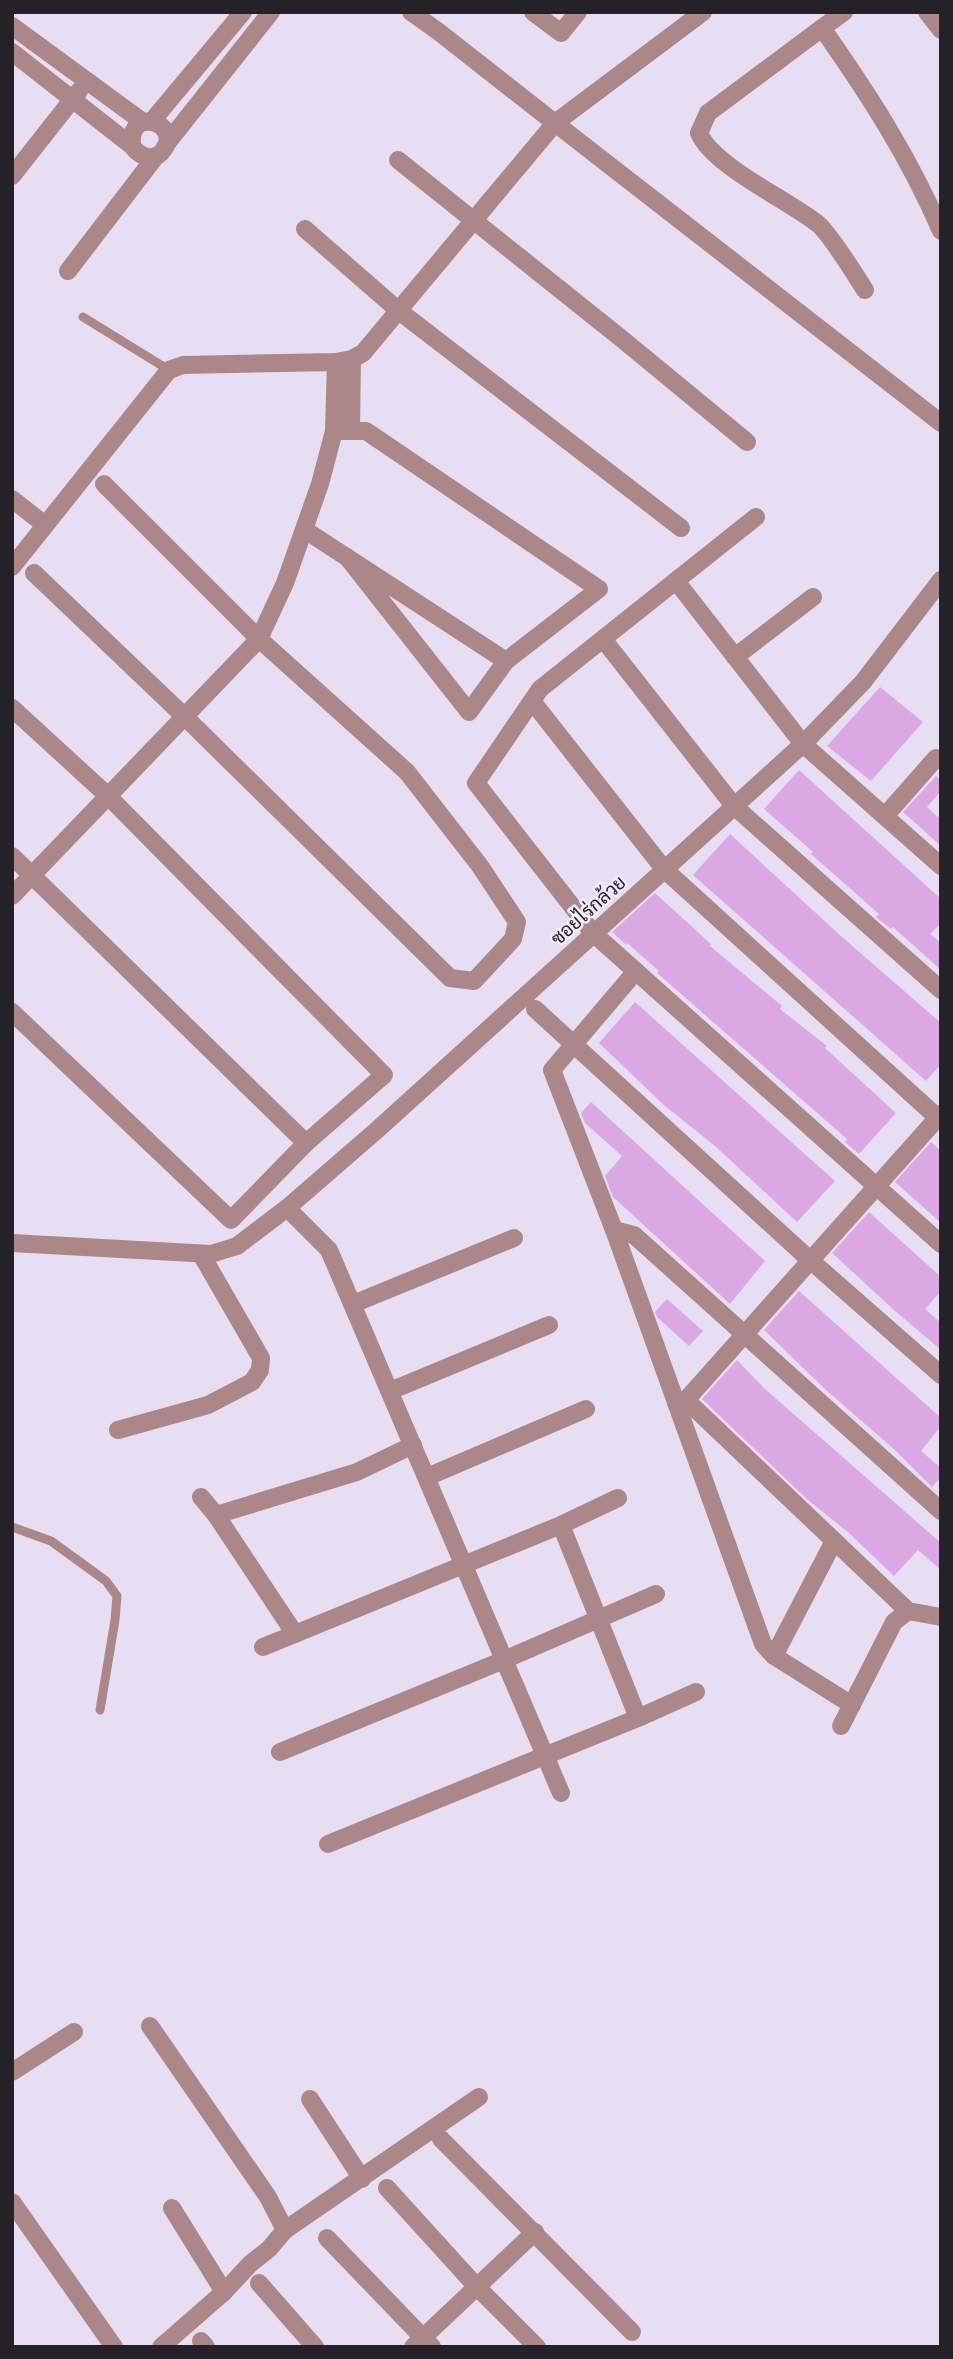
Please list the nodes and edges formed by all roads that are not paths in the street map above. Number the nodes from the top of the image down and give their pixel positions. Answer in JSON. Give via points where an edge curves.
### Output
{"nodes":[{"id":1,"x":243,"y":12,"type":"edge"},
{"id":2,"x":271,"y":12,"type":"edge"},
{"id":3,"x":411,"y":12,"type":"edge"},
{"id":4,"x":533,"y":12,"type":"edge"},
{"id":5,"x":578,"y":12,"type":"edge"},
{"id":6,"x":703,"y":12,"type":"edge"},
{"id":7,"x":844,"y":12,"type":"edge"},
{"id":8,"x":927,"y":12,"type":"edge"},
{"id":9,"x":12,"y":26,"type":"edge"},
{"id":10,"x":822,"y":28,"type":"junction"},
{"id":11,"x":941,"y":30,"type":"edge"},
{"id":12,"x":12,"y":52,"type":"edge"},
{"id":13,"x":87,"y":82,"type":"junction"},
{"id":14,"x":73,"y":99,"type":"junction"},
{"id":15,"x":148,"y":121,"type":"junction"},
{"id":16,"x":555,"y":123,"type":"junction"},
{"id":17,"x":168,"y":142,"type":"junction"},
{"id":18,"x":132,"y":146,"type":"junction"},
{"id":19,"x":156,"y":156,"type":"junction"},
{"id":20,"x":398,"y":160,"type":"dead end"},
{"id":21,"x":12,"y":176,"type":"edge"},
{"id":22,"x":475,"y":221,"type":"junction"},
{"id":23,"x":305,"y":229,"type":"dead end"},
{"id":24,"x":941,"y":231,"type":"edge"},
{"id":25,"x":68,"y":271,"type":"dead end"},
{"id":26,"x":865,"y":290,"type":"dead end"},
{"id":27,"x":399,"y":310,"type":"junction"},
{"id":28,"x":83,"y":317,"type":"dead end"},
{"id":29,"x":344,"y":361,"type":"junction"},
{"id":30,"x":169,"y":370,"type":"junction"},
{"id":31,"x":941,"y":423,"type":"edge"},
{"id":32,"x":343,"y":431,"type":"junction"},
{"id":33,"x":747,"y":442,"type":"dead end"},
{"id":34,"x":104,"y":484,"type":"dead end"},
{"id":35,"x":12,"y":499,"type":"edge"},
{"id":36,"x":756,"y":517,"type":"dead end"},
{"id":37,"x":44,"y":526,"type":"junction"},
{"id":38,"x":681,"y":528,"type":"dead end"},
{"id":39,"x":305,"y":530,"type":"junction"},
{"id":40,"x":347,"y":557,"type":"junction"},
{"id":41,"x":12,"y":567,"type":"edge"},
{"id":42,"x":34,"y":573,"type":"dead end"},
{"id":43,"x":941,"y":580,"type":"edge"},
{"id":44,"x":676,"y":581,"type":"junction"},
{"id":45,"x":813,"y":597,"type":"dead end"},
{"id":46,"x":259,"y":639,"type":"junction"},
{"id":47,"x":603,"y":639,"type":"junction"},
{"id":48,"x":735,"y":657,"type":"junction"},
{"id":49,"x":506,"y":661,"type":"junction"},
{"id":50,"x":532,"y":701,"type":"junction"},
{"id":51,"x":12,"y":708,"type":"edge"},
{"id":52,"x":185,"y":717,"type":"junction"},
{"id":53,"x":803,"y":744,"type":"junction"},
{"id":54,"x":936,"y":758,"type":"dead end"},
{"id":55,"x":108,"y":796,"type":"junction"},
{"id":56,"x":734,"y":806,"type":"junction"},
{"id":57,"x":885,"y":816,"type":"junction"},
{"id":58,"x":12,"y":856,"type":"edge"},
{"id":59,"x":941,"y":866,"type":"edge"},
{"id":60,"x":664,"y":869,"type":"junction"},
{"id":61,"x":33,"y":875,"type":"junction"},
{"id":62,"x":12,"y":896,"type":"edge"},
{"id":63,"x":593,"y":933,"type":"junction"},
{"id":64,"x":636,"y":971,"type":"junction"},
{"id":65,"x":941,"y":990,"type":"edge"},
{"id":66,"x":535,"y":1009,"type":"dead end"},
{"id":67,"x":12,"y":1012,"type":"edge"},
{"id":68,"x":572,"y":1044,"type":"junction"},
{"id":69,"x":939,"y":1116,"type":"edge"},
{"id":70,"x":306,"y":1143,"type":"junction"},
{"id":71,"x":876,"y":1186,"type":"junction"},
{"id":72,"x":287,"y":1208,"type":"junction"},
{"id":73,"x":614,"y":1230,"type":"junction"},
{"id":74,"x":514,"y":1238,"type":"dead end"},
{"id":75,"x":12,"y":1243,"type":"edge"},
{"id":76,"x":941,"y":1244,"type":"edge"},
{"id":77,"x":201,"y":1254,"type":"junction"},
{"id":78,"x":810,"y":1261,"type":"junction"},
{"id":79,"x":353,"y":1304,"type":"junction"},
{"id":80,"x":549,"y":1325,"type":"dead end"},
{"id":81,"x":745,"y":1334,"type":"junction"},
{"id":82,"x":941,"y":1375,"type":"edge"},
{"id":83,"x":390,"y":1391,"type":"junction"},
{"id":84,"x":681,"y":1401,"type":"junction"},
{"id":85,"x":586,"y":1409,"type":"dead end"},
{"id":86,"x":118,"y":1430,"type":"dead end"},
{"id":87,"x":413,"y":1445,"type":"junction"},
{"id":88,"x":427,"y":1477,"type":"junction"},
{"id":89,"x":201,"y":1497,"type":"dead end"},
{"id":90,"x":618,"y":1498,"type":"dead end"},
{"id":91,"x":941,"y":1511,"type":"edge"},
{"id":92,"x":216,"y":1515,"type":"junction"},
{"id":93,"x":561,"y":1525,"type":"junction"},
{"id":94,"x":12,"y":1527,"type":"edge"},
{"id":95,"x":834,"y":1541,"type":"junction"},
{"id":96,"x":464,"y":1565,"type":"junction"},
{"id":97,"x":656,"y":1594,"type":"dead end"},
{"id":98,"x":908,"y":1611,"type":"junction"},
{"id":99,"x":941,"y":1617,"type":"edge"},
{"id":100,"x":600,"y":1619,"type":"junction"},
{"id":101,"x":295,"y":1634,"type":"junction"},
{"id":102,"x":264,"y":1647,"type":"dead end"},
{"id":103,"x":774,"y":1656,"type":"junction"},
{"id":104,"x":504,"y":1660,"type":"junction"},
{"id":105,"x":696,"y":1692,"type":"dead end"},
{"id":106,"x":852,"y":1705,"type":"junction"},
{"id":107,"x":100,"y":1710,"type":"dead end"},
{"id":108,"x":638,"y":1718,"type":"junction"},
{"id":109,"x":841,"y":1727,"type":"dead end"},
{"id":110,"x":280,"y":1752,"type":"dead end"},
{"id":111,"x":545,"y":1755,"type":"junction"},
{"id":112,"x":561,"y":1793,"type":"dead end"},
{"id":113,"x":328,"y":1844,"type":"dead end"},
{"id":114,"x":150,"y":2026,"type":"dead end"},
{"id":115,"x":74,"y":2032,"type":"dead end"},
{"id":116,"x":12,"y":2072,"type":"edge"},
{"id":117,"x":479,"y":2097,"type":"dead end"},
{"id":118,"x":310,"y":2099,"type":"dead end"},
{"id":119,"x":441,"y":2139,"type":"dead end"},
{"id":120,"x":362,"y":2179,"type":"junction"},
{"id":121,"x":387,"y":2188,"type":"dead end"},
{"id":122,"x":172,"y":2208,"type":"dead end"},
{"id":123,"x":15,"y":2212,"type":"edge"},
{"id":124,"x":285,"y":2230,"type":"junction"},
{"id":125,"x":535,"y":2232,"type":"junction"},
{"id":126,"x":327,"y":2238,"type":"dead end"},
{"id":127,"x":259,"y":2283,"type":"dead end"},
{"id":128,"x":477,"y":2287,"type":"junction"},
{"id":129,"x":224,"y":2292,"type":"junction"},
{"id":130,"x":632,"y":2332,"type":"dead end"},
{"id":131,"x":423,"y":2344,"type":"edge"},
{"id":132,"x":114,"y":2347,"type":"edge"},
{"id":133,"x":161,"y":2347,"type":"edge"},
{"id":134,"x":315,"y":2347,"type":"edge"},
{"id":135,"x":537,"y":2347,"type":"edge"}],
"edges":[{"from":1,"to":15,"type":"street"},
{"from":2,"to":17,"type":"street"},
{"from":3,"to":16,"type":"street"},
{"from":4,"to":5,"type":"street","via":[[561,33]]},
{"from":6,"to":16,"type":"street"},
{"from":7,"to":10,"type":"street"},
{"from":8,"to":11,"type":"street"},
{"from":9,"to":13,"type":"street"},
{"from":10,"to":24,"type":"street","via":[[878,108]]},
{"from":10,"to":26,"type":"street","via":[[708,113],[699,134],[703,144],[729,164],[820,226]]},
{"from":12,"to":14,"type":"street"},
{"from":13,"to":14,"type":"street"},
{"from":13,"to":15,"type":"street"},
{"from":14,"to":18,"type":"street"},
{"from":14,"to":21,"type":"street"},
{"from":15,"to":17,"type":"street","via":[[161,125]]},
{"from":15,"to":18,"type":"street","via":[[135,127]]},
{"from":16,"to":22,"type":"street"},
{"from":16,"to":31,"type":"street"},
{"from":17,"to":19,"type":"street"},
{"from":18,"to":19,"type":"street","via":[[146,157]]},
{"from":19,"to":25,"type":"street"},
{"from":20,"to":22,"type":"street"},
{"from":22,"to":27,"type":"street"},
{"from":22,"to":33,"type":"street"},
{"from":23,"to":27,"type":"street"},
{"from":27,"to":29,"type":"street","via":[[363,353]]},
{"from":27,"to":38,"type":"street"},
{"from":28,"to":30,"type":"lane"},
{"from":29,"to":30,"type":"street","via":[[183,365]]},
{"from":29,"to":32,"type":"street"},
{"from":30,"to":37,"type":"street"},
{"from":32,"to":39,"type":"street"},
{"from":32,"to":49,"type":"street","via":[[366,430],[598,589]]},
{"from":34,"to":46,"type":"street"},
{"from":35,"to":37,"type":"street"},
{"from":36,"to":44,"type":"street"},
{"from":37,"to":41,"type":"street"},
{"from":39,"to":40,"type":"street"},
{"from":39,"to":46,"type":"street"},
{"from":40,"to":49,"type":"street"},
{"from":40,"to":49,"type":"street","via":[[469,712]]},
{"from":42,"to":52,"type":"street"},
{"from":43,"to":53,"type":"street","name":"ซอยไร่กล้วย","via":[[863,682]]},
{"from":44,"to":47,"type":"street"},
{"from":44,"to":48,"type":"street"},
{"from":45,"to":48,"type":"street"},
{"from":46,"to":52,"type":"street"},
{"from":46,"to":52,"type":"street","via":[[407,772],[517,922],[513,939],[474,981],[450,978]]},
{"from":47,"to":50,"type":"street","via":[[540,689]]},
{"from":47,"to":56,"type":"street"},
{"from":48,"to":53,"type":"street"},
{"from":50,"to":60,"type":"street"},
{"from":50,"to":63,"type":"street","via":[[476,783]]},
{"from":51,"to":55,"type":"street"},
{"from":52,"to":55,"type":"street"},
{"from":53,"to":56,"type":"street","name":"ซอยไร่กล้วย"},
{"from":53,"to":57,"type":"street"},
{"from":54,"to":57,"type":"street"},
{"from":55,"to":61,"type":"street"},
{"from":55,"to":70,"type":"street","via":[[384,1075]]},
{"from":56,"to":60,"type":"street","name":"ซอยไร่กล้วย"},
{"from":56,"to":65,"type":"street"},
{"from":57,"to":59,"type":"street"},
{"from":58,"to":61,"type":"street"},
{"from":60,"to":63,"type":"street","name":"ซอยไร่กล้วย"},
{"from":60,"to":69,"type":"street"},
{"from":61,"to":62,"type":"street"},
{"from":61,"to":70,"type":"street"},
{"from":63,"to":64,"type":"street"},
{"from":63,"to":72,"type":"street","name":"ซอยไร่กล้วย"},
{"from":64,"to":68,"type":"street"},
{"from":64,"to":71,"type":"street"},
{"from":66,"to":68,"type":"street"},
{"from":67,"to":70,"type":"street","via":[[231,1220]]},
{"from":68,"to":73,"type":"street","via":[[552,1070]]},
{"from":68,"to":78,"type":"street"},
{"from":69,"to":71,"type":"street"},
{"from":71,"to":76,"type":"street"},
{"from":71,"to":78,"type":"street"},
{"from":72,"to":77,"type":"street","name":"ซอยไร่กล้วย","via":[[237,1246]]},
{"from":72,"to":79,"type":"street","via":[[330,1250]]},
{"from":73,"to":81,"type":"street","via":[[634,1235]]},
{"from":73,"to":84,"type":"street"},
{"from":74,"to":79,"type":"street"},
{"from":75,"to":77,"type":"street"},
{"from":77,"to":86,"type":"street","via":[[261,1358],[260,1370],[252,1382],[208,1405]]},
{"from":78,"to":81,"type":"street"},
{"from":78,"to":82,"type":"street"},
{"from":79,"to":83,"type":"street"},
{"from":80,"to":83,"type":"street"},
{"from":81,"to":84,"type":"street"},
{"from":81,"to":91,"type":"street"},
{"from":83,"to":87,"type":"street"},
{"from":84,"to":95,"type":"street"},
{"from":84,"to":103,"type":"street","via":[[763,1644]]},
{"from":85,"to":88,"type":"street"},
{"from":87,"to":88,"type":"street"},
{"from":87,"to":92,"type":"street","via":[[357,1472]]},
{"from":88,"to":96,"type":"street"},
{"from":89,"to":92,"type":"street"},
{"from":90,"to":93,"type":"street"},
{"from":92,"to":101,"type":"street"},
{"from":93,"to":96,"type":"street"},
{"from":93,"to":100,"type":"street"},
{"from":94,"to":107,"type":"lane","via":[[51,1541],[106,1581],[117,1596]]},
{"from":95,"to":98,"type":"street"},
{"from":95,"to":103,"type":"street"},
{"from":96,"to":101,"type":"street"},
{"from":96,"to":104,"type":"street"},
{"from":97,"to":100,"type":"street"},
{"from":98,"to":99,"type":"street"},
{"from":98,"to":106,"type":"street","via":[[894,1622]]},
{"from":100,"to":104,"type":"street"},
{"from":100,"to":108,"type":"street"},
{"from":101,"to":102,"type":"street"},
{"from":103,"to":106,"type":"street"},
{"from":104,"to":110,"type":"street"},
{"from":104,"to":111,"type":"street"},
{"from":105,"to":108,"type":"street"},
{"from":106,"to":109,"type":"street"},
{"from":108,"to":111,"type":"street"},
{"from":111,"to":112,"type":"street"},
{"from":111,"to":113,"type":"street"},
{"from":114,"to":124,"type":"street","via":[[268,2197]]},
{"from":115,"to":116,"type":"street"},
{"from":117,"to":120,"type":"street"},
{"from":118,"to":120,"type":"street"},
{"from":119,"to":125,"type":"street"},
{"from":120,"to":124,"type":"street"},
{"from":121,"to":128,"type":"street"},
{"from":122,"to":129,"type":"street"},
{"from":123,"to":132,"type":"street"},
{"from":124,"to":129,"type":"street"},
{"from":125,"to":128,"type":"street"},
{"from":125,"to":130,"type":"street"},
{"from":126,"to":131,"type":"street"},
{"from":127,"to":134,"type":"street"},
{"from":128,"to":131,"type":"street"},
{"from":128,"to":135,"type":"street"},
{"from":129,"to":133,"type":"street"}]}
